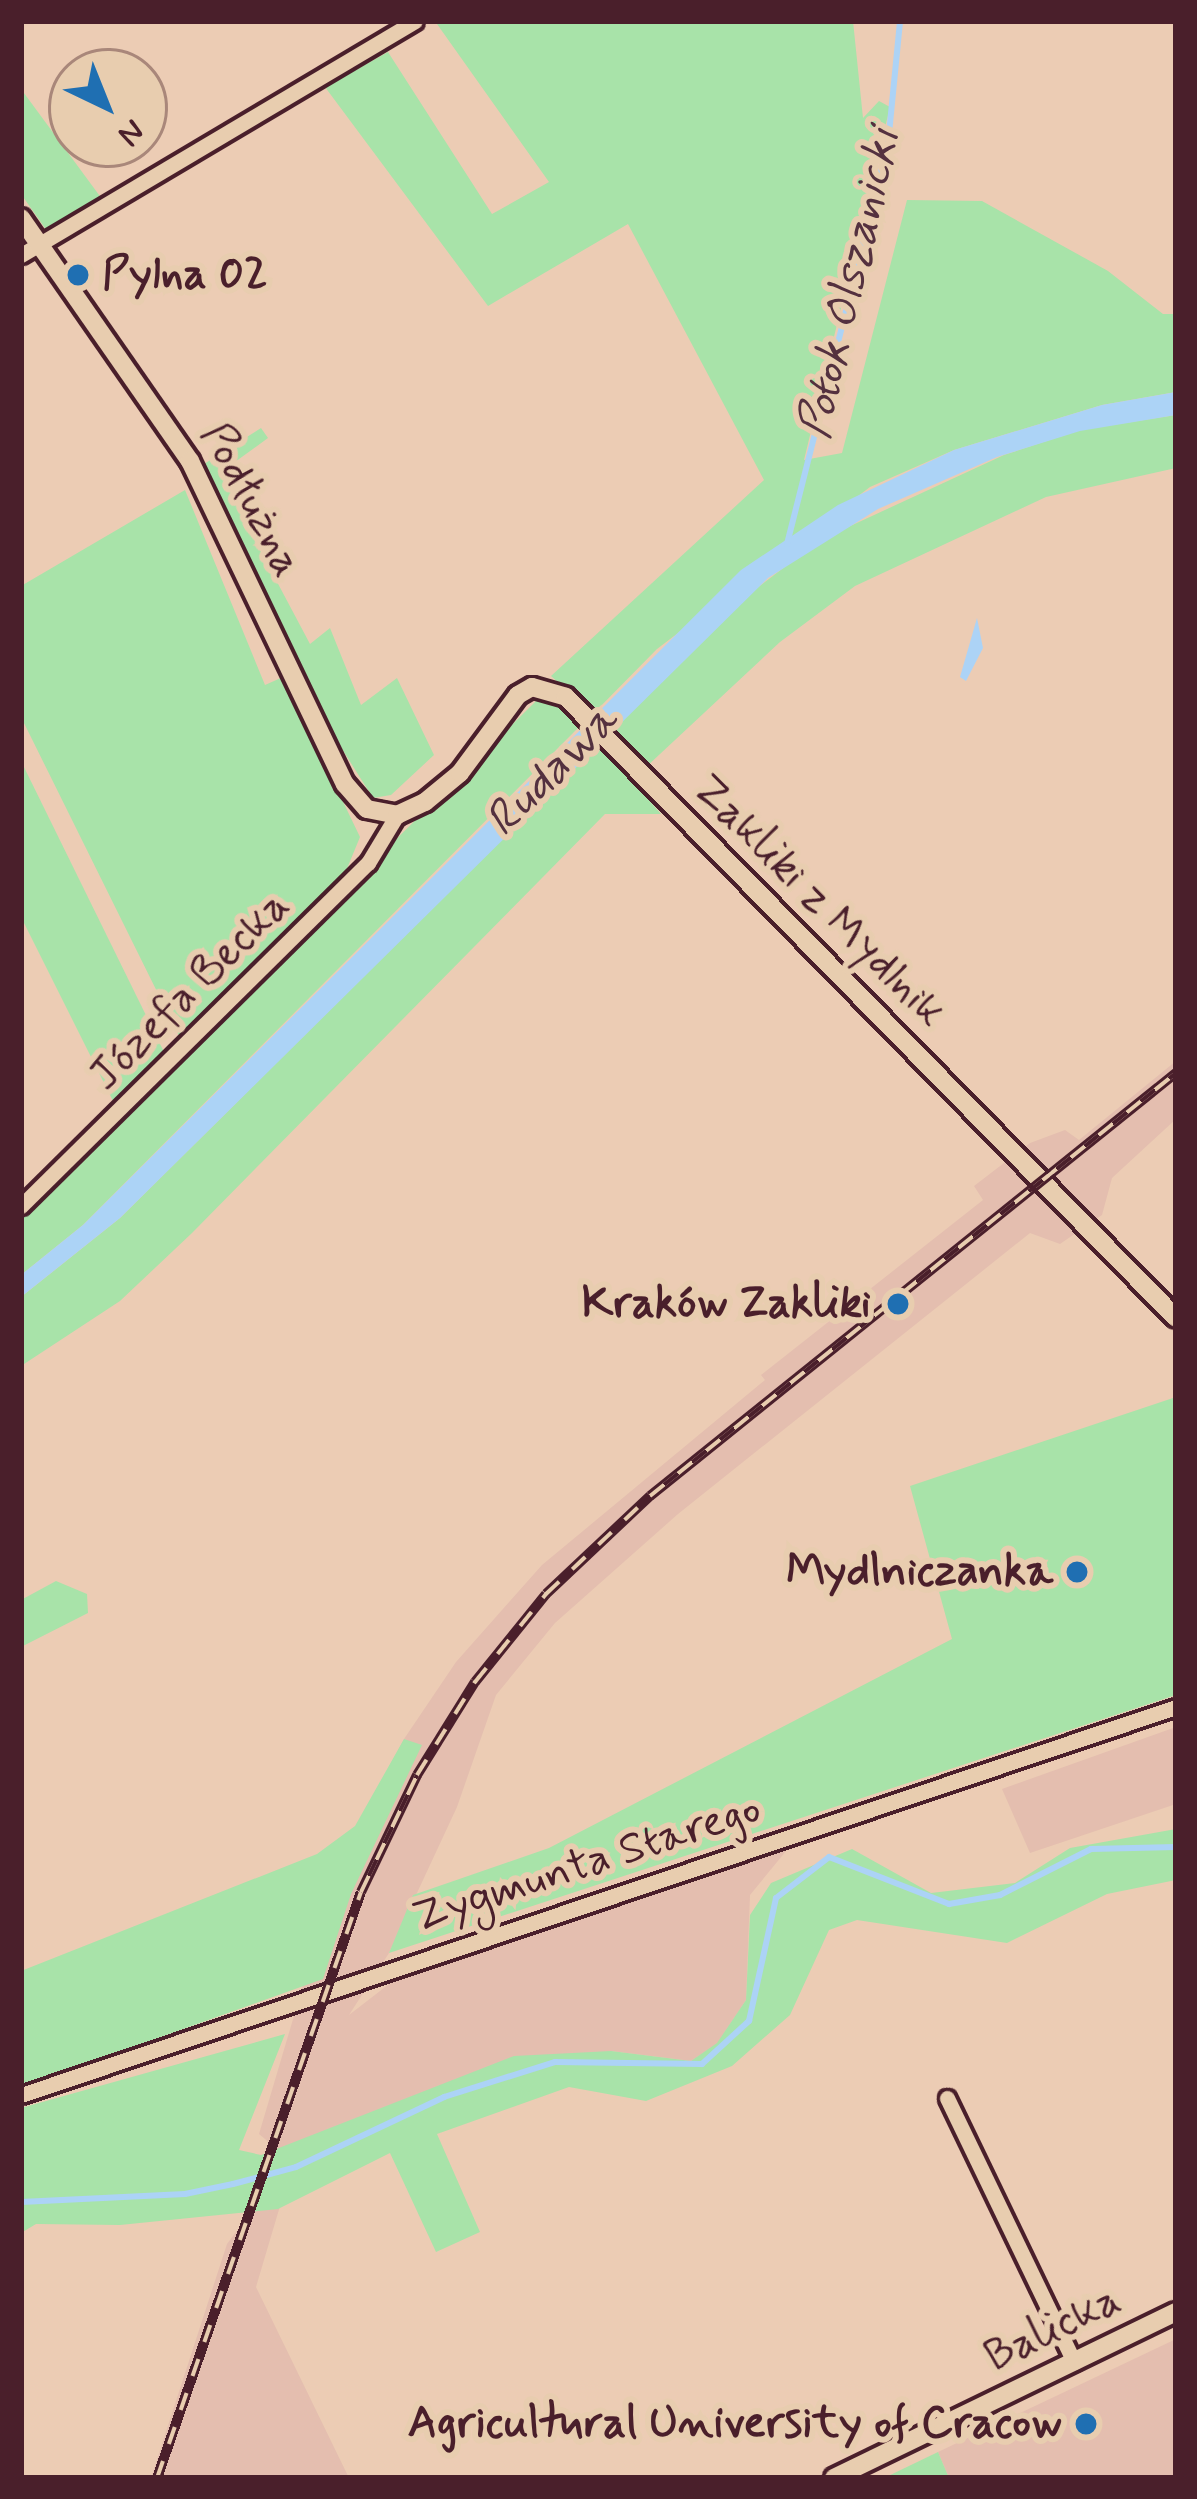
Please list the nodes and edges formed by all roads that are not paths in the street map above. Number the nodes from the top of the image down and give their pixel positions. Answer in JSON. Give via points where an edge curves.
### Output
{"nodes":[{"id":1,"x":415,"y":21,"type":"edge"},
{"id":2,"x":21,"y":218,"type":"edge"},
{"id":3,"x":40,"y":244,"type":"junction"},
{"id":4,"x":21,"y":255,"type":"edge"},
{"id":5,"x":397,"y":815,"type":"junction"},
{"id":6,"x":21,"y":1206,"type":"edge"},
{"id":7,"x":1176,"y":1318,"type":"edge"},
{"id":8,"x":1176,"y":1707,"type":"edge"},
{"id":9,"x":21,"y":2095,"type":"edge"},
{"id":10,"x":946,"y":2098,"type":"dead end"},
{"id":11,"x":1176,"y":2312,"type":"edge"},
{"id":12,"x":1074,"y":2362,"type":"junction"},
{"id":13,"x":834,"y":2478,"type":"edge"}],
"edges":[{"from":1,"to":3,"type":"street"},
{"from":2,"to":3,"type":"street","name":"Podłużna"},
{"from":3,"to":4,"type":"street"},
{"from":3,"to":5,"type":"street","name":"Podłużna","via":[[190,461],[345,784],[368,808]]},
{"from":5,"to":6,"type":"street","name":"Józefa Becka","via":[[368,863]]},
{"from":5,"to":7,"type":"street","name":"Zakliki z Mydlnik","via":[[460,773],[518,695],[532,687],[566,698]]},
{"from":8,"to":9,"type":"street","name":"Zygmunta Starego"},
{"from":10,"to":12,"type":"street"},
{"from":11,"to":12,"type":"street","name":"Balicka"},
{"from":12,"to":13,"type":"street","name":"Balicka"}]}
